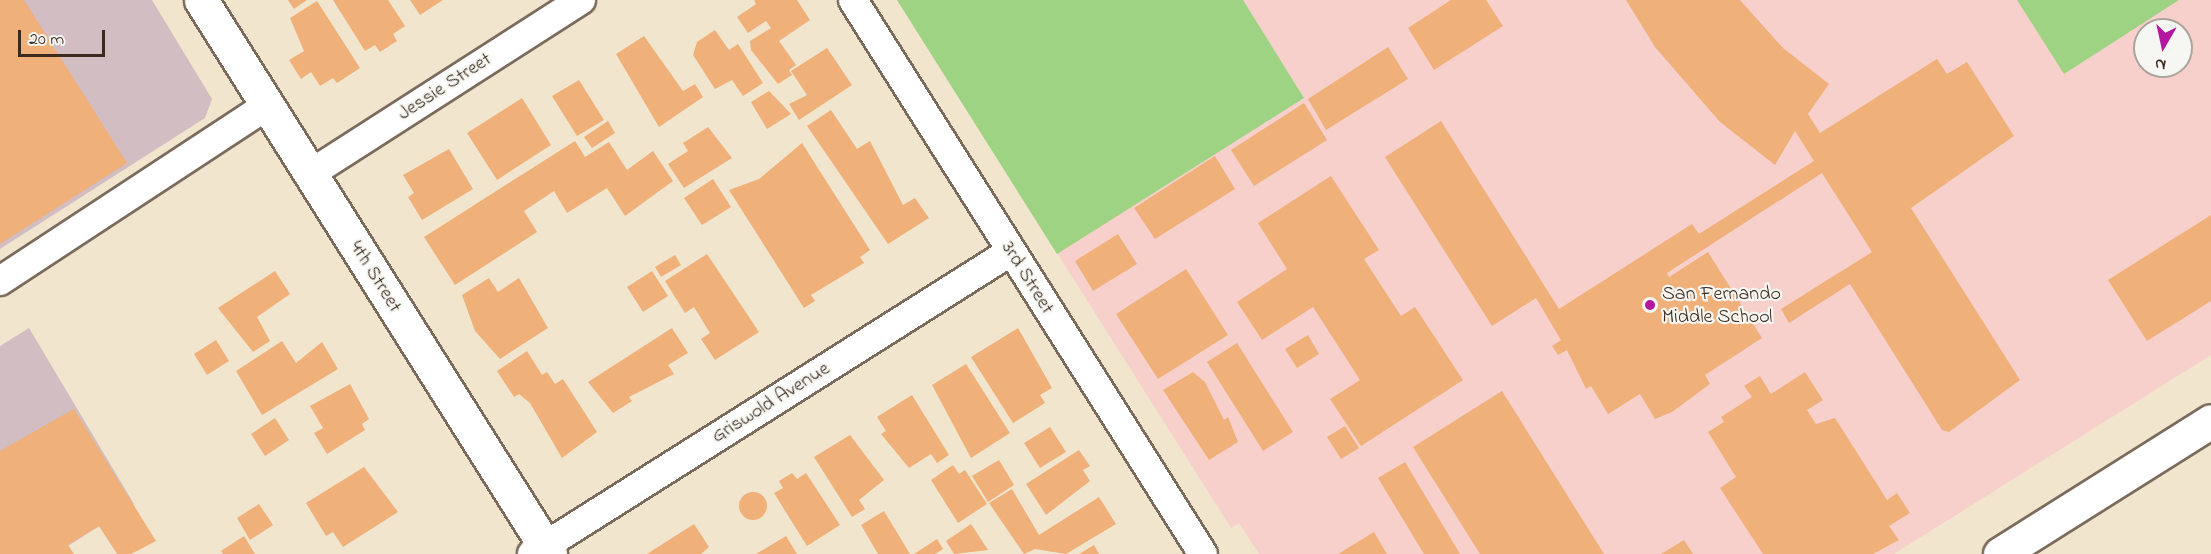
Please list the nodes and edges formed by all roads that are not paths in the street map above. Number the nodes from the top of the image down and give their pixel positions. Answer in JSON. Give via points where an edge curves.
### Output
{"nodes":[{"id":1,"x":201,"y":0,"type":"edge"},
{"id":2,"x":581,"y":0,"type":"edge"},
{"id":3,"x":853,"y":0,"type":"edge"},
{"id":4,"x":266,"y":107,"type":"junction"},
{"id":5,"x":310,"y":174,"type":"junction"},
{"id":6,"x":1010,"y":252,"type":"junction"},
{"id":7,"x":0,"y":281,"type":"edge"},
{"id":8,"x":2211,"y":421,"type":"edge"},
{"id":9,"x":542,"y":551,"type":"edge"},
{"id":10,"x":1203,"y":554,"type":"edge"},
{"id":11,"x":2000,"y":554,"type":"edge"}],
"edges":[{"from":1,"to":4,"type":"street","name":"4th Street"},
{"from":2,"to":5,"type":"street","name":"Jessie Street"},
{"from":3,"to":6,"type":"street","name":"3rd Street"},
{"from":4,"to":5,"type":"street","name":"4th Street"},
{"from":4,"to":7,"type":"street"},
{"from":5,"to":9,"type":"street","name":"4th Street"},
{"from":6,"to":9,"type":"street","name":"Griswold Avenue"},
{"from":6,"to":10,"type":"street","name":"3rd Street"},
{"from":8,"to":11,"type":"street"}]}
